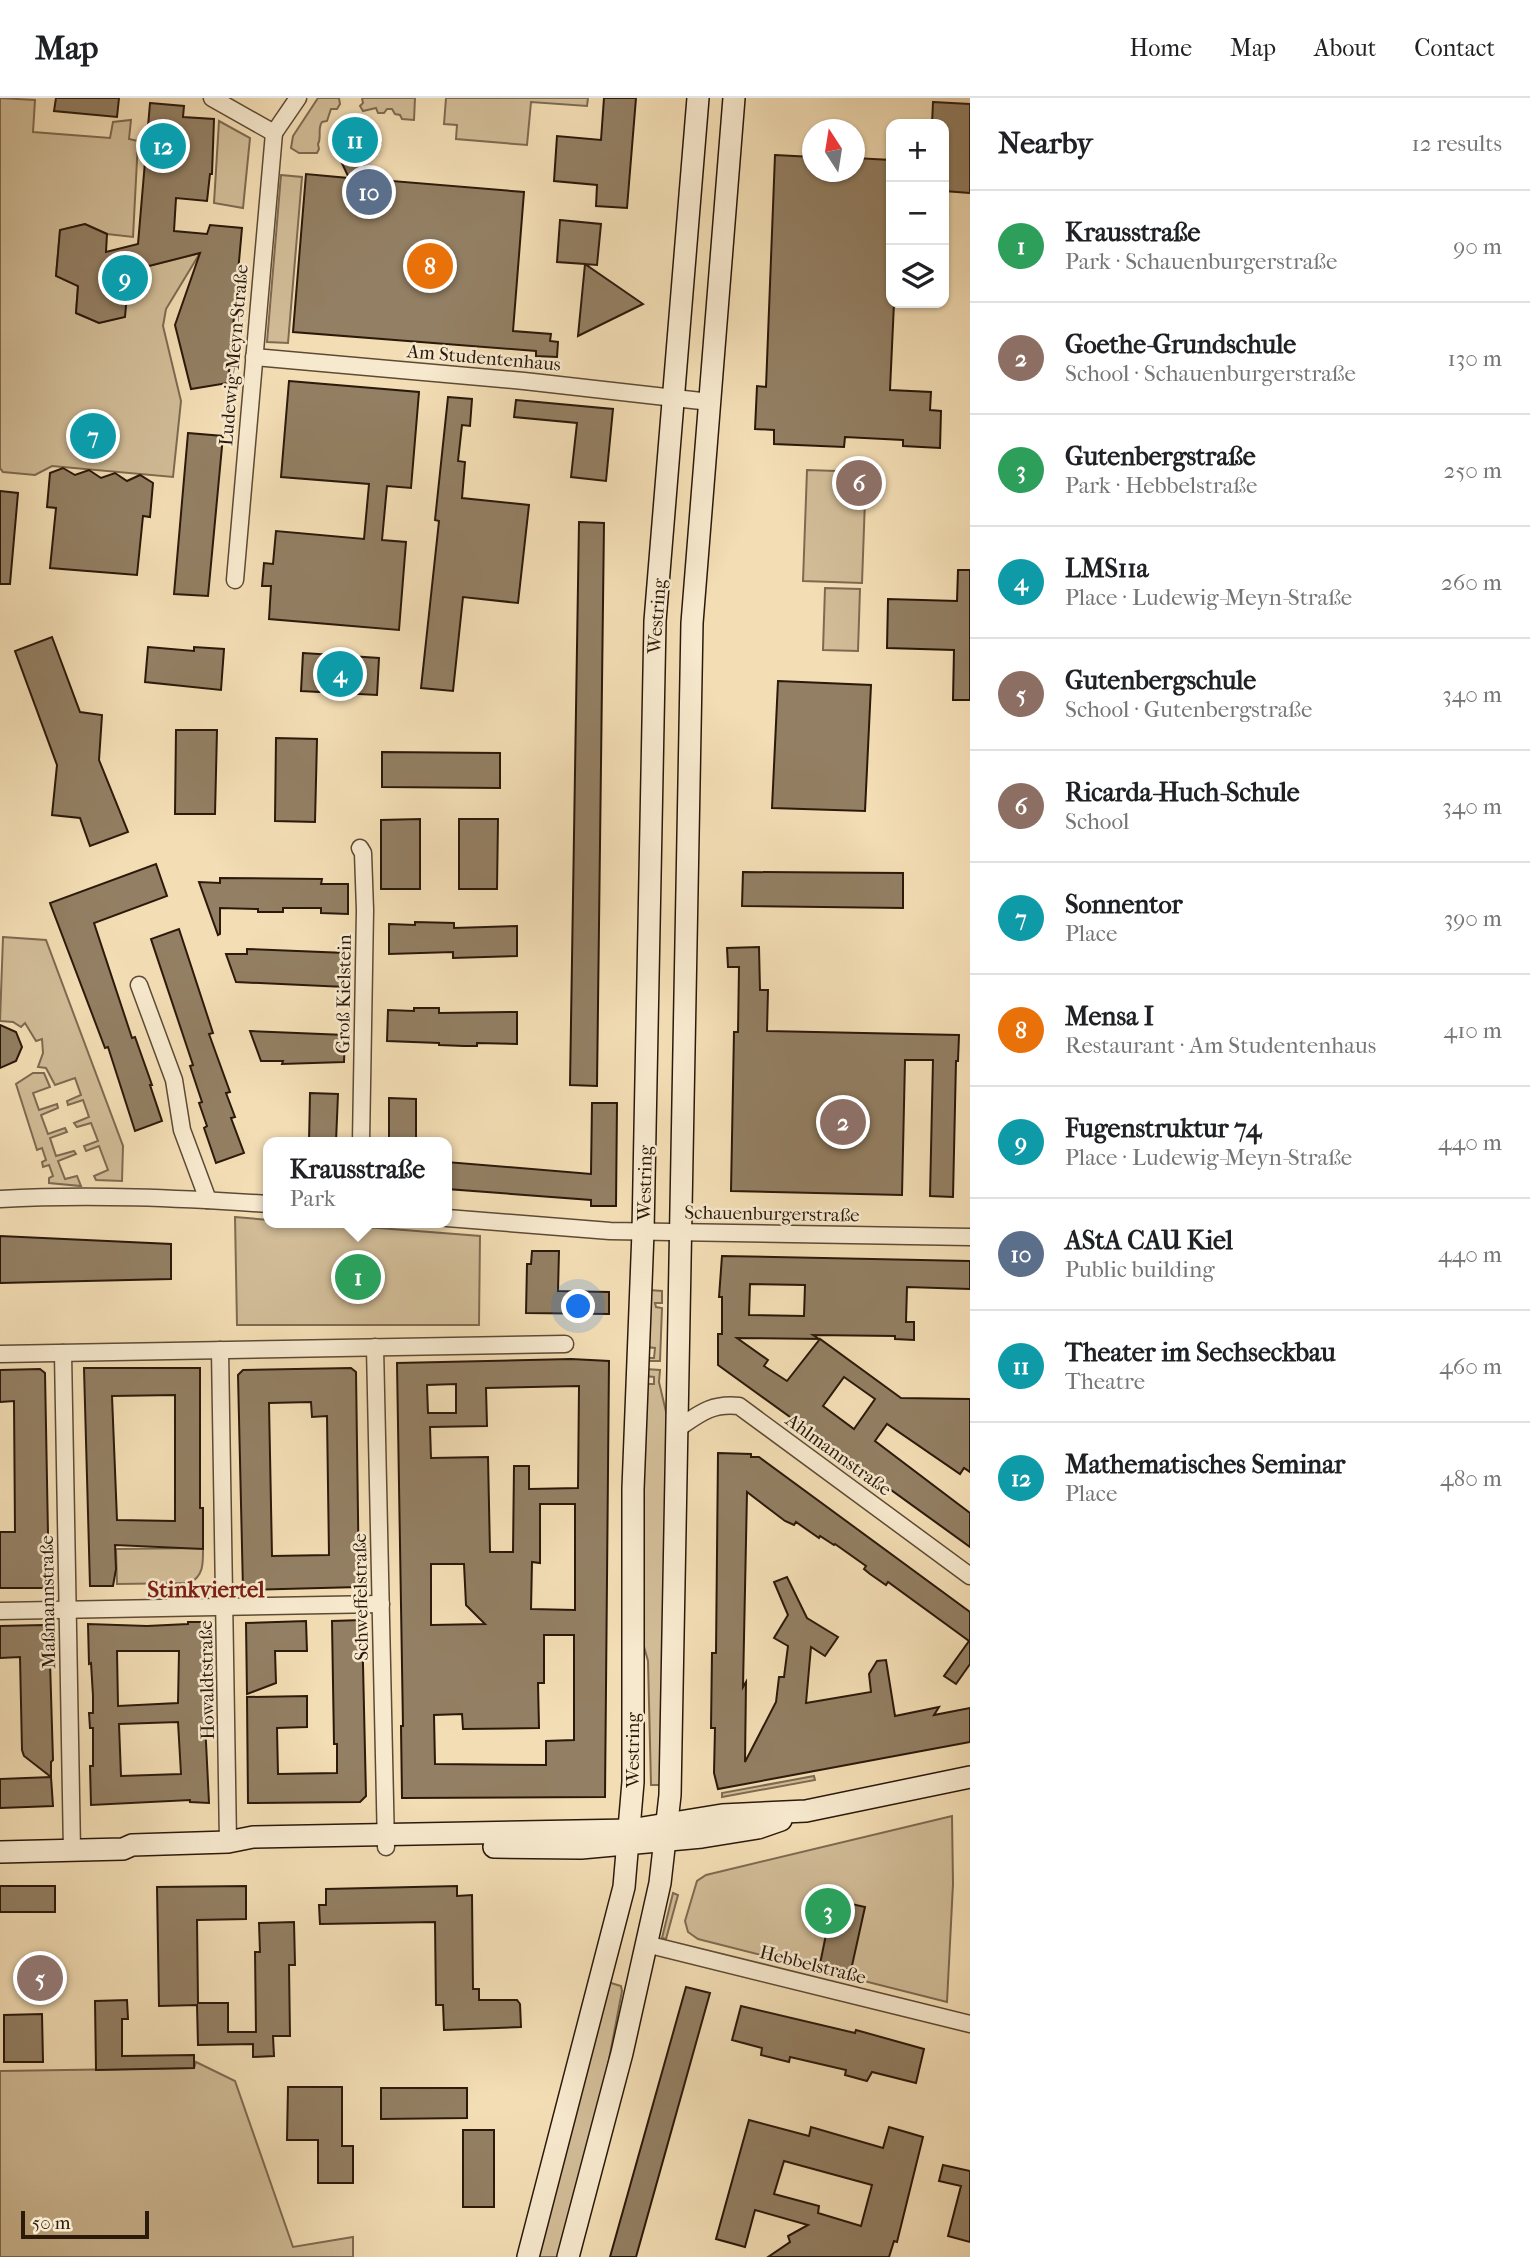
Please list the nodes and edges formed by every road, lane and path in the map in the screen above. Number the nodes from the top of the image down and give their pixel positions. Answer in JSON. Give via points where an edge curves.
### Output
{"nodes":[{"id":1,"x":212,"y":98,"type":"edge"},
{"id":2,"x":298,"y":98,"type":"edge"},
{"id":3,"x":698,"y":98,"type":"edge"},
{"id":4,"x":734,"y":98,"type":"edge"},
{"id":5,"x":274,"y":133,"type":"junction"},
{"id":6,"x":254,"y":357,"type":"junction"},
{"id":7,"x":674,"y":397,"type":"junction"},
{"id":8,"x":710,"y":402,"type":"junction"},
{"id":9,"x":235,"y":580,"type":"dead end"},
{"id":10,"x":360,"y":848,"type":"dead end"},
{"id":11,"x":139,"y":985,"type":"dead end"},
{"id":12,"x":361,"y":1137,"type":"edge"},
{"id":13,"x":0,"y":1199,"type":"edge"},
{"id":14,"x":208,"y":1200,"type":"junction"},
{"id":15,"x":263,"y":1204,"type":"edge"},
{"id":16,"x":452,"y":1218,"type":"edge"},
{"id":17,"x":643,"y":1232,"type":"junction"},
{"id":18,"x":680,"y":1232,"type":"junction"},
{"id":19,"x":970,"y":1237,"type":"edge"},
{"id":20,"x":565,"y":1344,"type":"dead end"},
{"id":21,"x":375,"y":1347,"type":"junction"},
{"id":22,"x":220,"y":1350,"type":"junction"},
{"id":23,"x":63,"y":1353,"type":"junction"},
{"id":24,"x":0,"y":1354,"type":"edge"},
{"id":25,"x":677,"y":1429,"type":"junction"},
{"id":26,"x":970,"y":1576,"type":"edge"},
{"id":27,"x":381,"y":1604,"type":"junction"},
{"id":28,"x":225,"y":1607,"type":"junction"},
{"id":29,"x":68,"y":1610,"type":"junction"},
{"id":30,"x":0,"y":1611,"type":"edge"},
{"id":31,"x":970,"y":1777,"type":"edge"},
{"id":32,"x":666,"y":1831,"type":"junction"},
{"id":33,"x":629,"y":1837,"type":"junction"},
{"id":34,"x":386,"y":1841,"type":"junction"},
{"id":35,"x":228,"y":1842,"type":"junction"},
{"id":36,"x":0,"y":1843,"type":"edge"},
{"id":37,"x":72,"y":1846,"type":"junction"},
{"id":38,"x":0,"y":1852,"type":"edge"},
{"id":39,"x":646,"y":1944,"type":"junction"},
{"id":40,"x":970,"y":2024,"type":"edge"},
{"id":41,"x":528,"y":2257,"type":"edge"},
{"id":42,"x":568,"y":2257,"type":"edge"}],
"edges":[{"from":1,"to":5,"type":"street"},
{"from":2,"to":5,"type":"street"},
{"from":3,"to":7,"type":"main road","name":"Westring"},
{"from":4,"to":8,"type":"main road","name":"Westring"},
{"from":5,"to":6,"type":"street","name":"Ludewig-Meyn-Straße"},
{"from":6,"to":7,"type":"street","name":"Am Studentenhaus"},
{"from":6,"to":9,"type":"street","name":"Ludewig-Meyn-Straße"},
{"from":7,"to":8,"type":"street","name":"Am Studentenhaus"},
{"from":7,"to":17,"type":"main road","name":"Westring","via":[[653,659]]},
{"from":8,"to":18,"type":"main road","name":"Westring","via":[[691,637]]},
{"from":10,"to":12,"type":"street","name":"Groß Kielstein","via":[[365,865]]},
{"from":11,"to":14,"type":"street","via":[[174,1080],[183,1130]]},
{"from":13,"to":14,"type":"street"},
{"from":14,"to":15,"type":"street"},
{"from":16,"to":17,"type":"street","name":"Schauenburgerstraße"},
{"from":17,"to":18,"type":"street","name":"Schauenburgerstraße"},
{"from":17,"to":33,"type":"main road","name":"Westring","via":[[633,1489]]},
{"from":18,"to":19,"type":"street","name":"Schauenburgerstraße"},
{"from":18,"to":25,"type":"main road","name":"Westring"},
{"from":20,"to":21,"type":"street"},
{"from":21,"to":22,"type":"street"},
{"from":21,"to":27,"type":"street","name":"Schweffelstraße"},
{"from":22,"to":23,"type":"street"},
{"from":22,"to":28,"type":"street","name":"Howaldtstraße"},
{"from":23,"to":24,"type":"street"},
{"from":23,"to":29,"type":"street","name":"Maßmannstraße"},
{"from":25,"to":26,"type":"street","name":"Ahlmannstraße","via":[[718,1405],[739,1406]]},
{"from":25,"to":32,"type":"main road","name":"Westring"},
{"from":27,"to":28,"type":"street"},
{"from":27,"to":34,"type":"street","name":"Schweffelstraße"},
{"from":28,"to":29,"type":"street"},
{"from":28,"to":35,"type":"street","name":"Howaldtstraße"},
{"from":29,"to":30,"type":"street"},
{"from":29,"to":37,"type":"street","name":"Maßmannstraße"},
{"from":31,"to":32,"type":"main road","via":[[806,1811],[722,1815]]},
{"from":32,"to":33,"type":"main road"},
{"from":32,"to":39,"type":"main road","name":"Westring"},
{"from":33,"to":34,"type":"main road","via":[[581,1848]]},
{"from":33,"to":41,"type":"main road","name":"Westring","via":[[624,1887]]},
{"from":34,"to":35,"type":"main road","via":[[253,1837]]},
{"from":35,"to":37,"type":"main road","via":[[123,1849]]},
{"from":36,"to":37,"type":"main road"},
{"from":37,"to":38,"type":"main road"},
{"from":39,"to":40,"type":"street","name":"Hebbelstraße"},
{"from":39,"to":42,"type":"main road","name":"Westring"}]}
